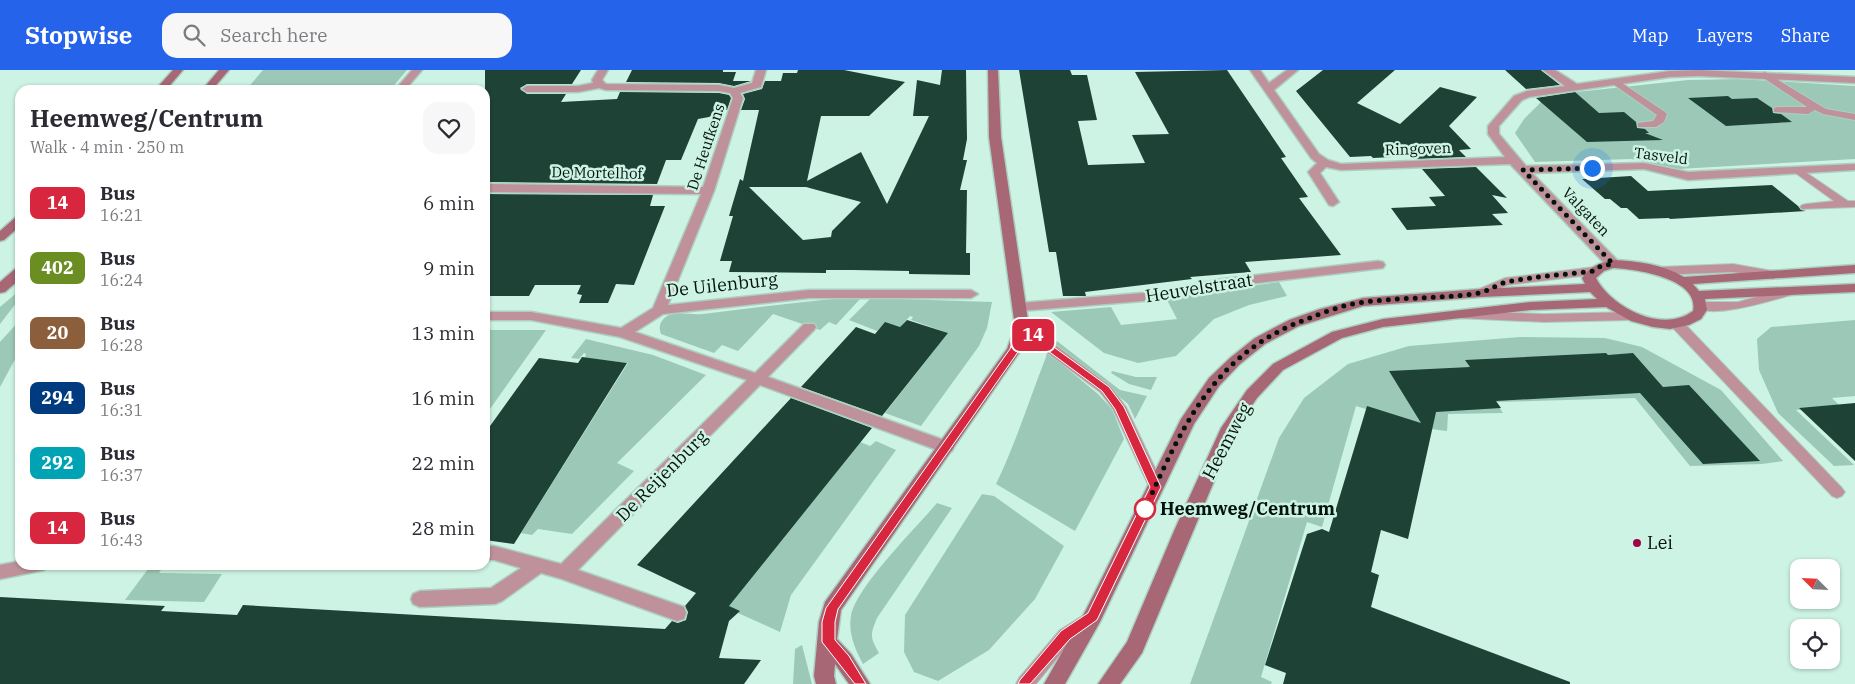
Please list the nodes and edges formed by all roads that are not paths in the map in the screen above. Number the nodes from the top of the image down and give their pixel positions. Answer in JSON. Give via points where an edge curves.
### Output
{"nodes":[{"id":1,"x":178,"y":70,"type":"edge"},
{"id":2,"x":224,"y":70,"type":"edge"},
{"id":3,"x":417,"y":70,"type":"edge"},
{"id":4,"x":603,"y":70,"type":"edge"},
{"id":5,"x":761,"y":70,"type":"edge"},
{"id":6,"x":993,"y":70,"type":"edge"},
{"id":7,"x":1255,"y":70,"type":"edge"},
{"id":8,"x":1293,"y":70,"type":"edge"},
{"id":9,"x":1548,"y":70,"type":"edge"},
{"id":10,"x":1766,"y":75,"type":"junction"},
{"id":11,"x":1855,"y":80,"type":"edge"},
{"id":12,"x":1616,"y":82,"type":"junction"},
{"id":13,"x":164,"y":85,"type":"edge"},
{"id":14,"x":211,"y":85,"type":"edge"},
{"id":15,"x":404,"y":85,"type":"edge"},
{"id":16,"x":599,"y":85,"type":"junction"},
{"id":17,"x":1576,"y":88,"type":"junction"},
{"id":18,"x":527,"y":89,"type":"dead end"},
{"id":19,"x":1268,"y":89,"type":"junction"},
{"id":20,"x":734,"y":91,"type":"junction"},
{"id":21,"x":1809,"y":103,"type":"junction"},
{"id":22,"x":1777,"y":110,"type":"dead end"},
{"id":23,"x":1855,"y":117,"type":"edge"},
{"id":24,"x":1642,"y":125,"type":"dead end"},
{"id":25,"x":1513,"y":160,"type":"junction"},
{"id":26,"x":1324,"y":163,"type":"junction"},
{"id":27,"x":1855,"y":167,"type":"edge"},
{"id":28,"x":1523,"y":170,"type":"junction"},
{"id":29,"x":1798,"y":170,"type":"junction"},
{"id":30,"x":490,"y":188,"type":"edge"},
{"id":31,"x":708,"y":190,"type":"junction"},
{"id":32,"x":1334,"y":202,"type":"dead end"},
{"id":33,"x":1850,"y":204,"type":"edge"},
{"id":34,"x":1806,"y":207,"type":"dead end"},
{"id":35,"x":15,"y":224,"type":"edge"},
{"id":36,"x":0,"y":237,"type":"edge"},
{"id":37,"x":1613,"y":264,"type":"junction"},
{"id":38,"x":1378,"y":265,"type":"dead end"},
{"id":39,"x":1855,"y":269,"type":"edge"},
{"id":40,"x":1594,"y":271,"type":"junction"},
{"id":41,"x":1659,"y":271,"type":"junction"},
{"id":42,"x":1774,"y":275,"type":"junction"},
{"id":43,"x":15,"y":276,"type":"edge"},
{"id":44,"x":1680,"y":281,"type":"junction"},
{"id":45,"x":1592,"y":288,"type":"junction"},
{"id":46,"x":1855,"y":288,"type":"edge"},
{"id":47,"x":0,"y":289,"type":"edge"},
{"id":48,"x":1480,"y":293,"type":"junction"},
{"id":49,"x":971,"y":294,"type":"dead end"},
{"id":50,"x":1698,"y":301,"type":"junction"},
{"id":51,"x":1607,"y":303,"type":"junction"},
{"id":52,"x":1020,"y":307,"type":"junction"},
{"id":53,"x":659,"y":310,"type":"junction"},
{"id":54,"x":1448,"y":315,"type":"junction"},
{"id":55,"x":490,"y":316,"type":"edge"},
{"id":56,"x":1632,"y":316,"type":"junction"},
{"id":57,"x":1676,"y":323,"type":"junction"},
{"id":58,"x":809,"y":327,"type":"dead end"},
{"id":59,"x":1022,"y":327,"type":"junction"},
{"id":60,"x":623,"y":333,"type":"junction"},
{"id":61,"x":758,"y":379,"type":"junction"},
{"id":62,"x":946,"y":447,"type":"junction"},
{"id":63,"x":1156,"y":487,"type":"junction"},
{"id":64,"x":1837,"y":492,"type":"dead end"},
{"id":65,"x":490,"y":554,"type":"edge"},
{"id":66,"x":538,"y":565,"type":"junction"},
{"id":67,"x":15,"y":569,"type":"edge"},
{"id":68,"x":0,"y":572,"type":"edge"},
{"id":69,"x":564,"y":572,"type":"junction"},
{"id":70,"x":420,"y":599,"type":"dead end"},
{"id":71,"x":677,"y":613,"type":"dead end"},
{"id":72,"x":1093,"y":616,"type":"junction"},
{"id":73,"x":828,"y":642,"type":"junction"},
{"id":74,"x":826,"y":684,"type":"edge"},
{"id":75,"x":860,"y":684,"type":"edge"},
{"id":76,"x":1025,"y":684,"type":"edge"},
{"id":77,"x":1054,"y":684,"type":"edge"},
{"id":78,"x":1108,"y":684,"type":"edge"}],
"edges":[{"from":1,"to":13,"type":"main road"},
{"from":2,"to":14,"type":"main road"},
{"from":3,"to":15,"type":"street"},
{"from":4,"to":16,"type":"street","via":[[597,80]]},
{"from":5,"to":20,"type":"street","via":[[757,85]]},
{"from":6,"to":52,"type":"main road","via":[[995,137]]},
{"from":7,"to":19,"type":"street"},
{"from":8,"to":19,"type":"street"},
{"from":9,"to":17,"type":"street"},
{"from":10,"to":11,"type":"street","name":"Valgaten"},
{"from":10,"to":12,"type":"street","name":"Valgaten","via":[[1670,74]]},
{"from":10,"to":21,"type":"lane"},
{"from":12,"to":17,"type":"street","name":"Valgaten"},
{"from":12,"to":24,"type":"lane","via":[[1662,114],[1656,124]]},
{"from":16,"to":18,"type":"street","name":"De Heufkens","via":[[578,89]]},
{"from":16,"to":20,"type":"street","name":"De Heufkens"},
{"from":17,"to":25,"type":"street","name":"Valgaten","via":[[1518,98],[1493,126],[1494,134]]},
{"from":19,"to":26,"type":"street","via":[[1315,156]]},
{"from":20,"to":31,"type":"street","name":"De Heufkens","via":[[738,98]]},
{"from":21,"to":22,"type":"lane","via":[[1812,108],[1808,110]]},
{"from":21,"to":23,"type":"lane","via":[[1823,111]]},
{"from":25,"to":26,"type":"street","name":"Ringoven","via":[[1341,167]]},
{"from":25,"to":28,"type":"street","name":"Valgaten"},
{"from":26,"to":32,"type":"street","via":[[1314,172]]},
{"from":27,"to":29,"type":"street","name":"Tasveld"},
{"from":28,"to":29,"type":"street","name":"Tasveld","via":[[1644,166],[1688,176]]},
{"from":28,"to":37,"type":"street","name":"Valgaten"},
{"from":29,"to":33,"type":"lane"},
{"from":30,"to":31,"type":"street","name":"De Mortelhof"},
{"from":31,"to":53,"type":"street","name":"De Heufkens"},
{"from":33,"to":34,"type":"lane"},
{"from":35,"to":36,"type":"main road"},
{"from":37,"to":40,"type":"main road"},
{"from":37,"to":41,"type":"main road"},
{"from":38,"to":52,"type":"street","name":"Heuvelstraat","via":[[1223,283],[1155,296]]},
{"from":39,"to":42,"type":"main road"},
{"from":40,"to":45,"type":"main road","via":[[1590,278]]},
{"from":40,"to":48,"type":"lane","via":[[1505,282]]},
{"from":41,"to":42,"type":"lane","via":[[1733,268]]},
{"from":41,"to":44,"type":"main road"},
{"from":42,"to":44,"type":"main road"},
{"from":43,"to":47,"type":"main road"},
{"from":44,"to":50,"type":"main road"},
{"from":45,"to":48,"type":"main road"},
{"from":45,"to":51,"type":"main road"},
{"from":46,"to":50,"type":"main road"},
{"from":48,"to":63,"type":"main road","via":[[1363,302],[1302,320],[1260,341],[1219,377],[1200,400]]},
{"from":49,"to":53,"type":"street","name":"De Uilenburg","via":[[809,294]]},
{"from":50,"to":57,"type":"main road","via":[[1698,315]]},
{"from":51,"to":54,"type":"main road","name":"Heemweg","via":[[1531,306]]},
{"from":51,"to":56,"type":"main road"},
{"from":52,"to":59,"type":"main road"},
{"from":53,"to":60,"type":"street","name":"De Uilenburg"},
{"from":54,"to":56,"type":"lane","name":"Heemweg"},
{"from":54,"to":78,"type":"main road","name":"Heemweg","via":[[1382,323],[1337,335],[1278,367],[1252,394],[1229,428],[1135,647]]},
{"from":55,"to":60,"type":"street","via":[[531,316]]},
{"from":56,"to":57,"type":"main road"},
{"from":57,"to":64,"type":"lane"},
{"from":58,"to":61,"type":"street","name":"De Reijenburg"},
{"from":59,"to":62,"type":"main road","via":[[1014,350]]},
{"from":59,"to":63,"type":"lane","via":[[1105,389],[1119,407]]},
{"from":60,"to":61,"type":"street"},
{"from":61,"to":62,"type":"street"},
{"from":61,"to":69,"type":"street","name":"De Reijenburg"},
{"from":62,"to":73,"type":"main road","via":[[832,608]]},
{"from":63,"to":72,"type":"main road"},
{"from":65,"to":66,"type":"street"},
{"from":66,"to":69,"type":"street"},
{"from":66,"to":70,"type":"street","via":[[495,596]]},
{"from":67,"to":68,"type":"street"},
{"from":69,"to":71,"type":"street"},
{"from":72,"to":76,"type":"lane","via":[[1066,635]]},
{"from":72,"to":77,"type":"main road"},
{"from":73,"to":74,"type":"main road"},
{"from":73,"to":75,"type":"main road"}]}
